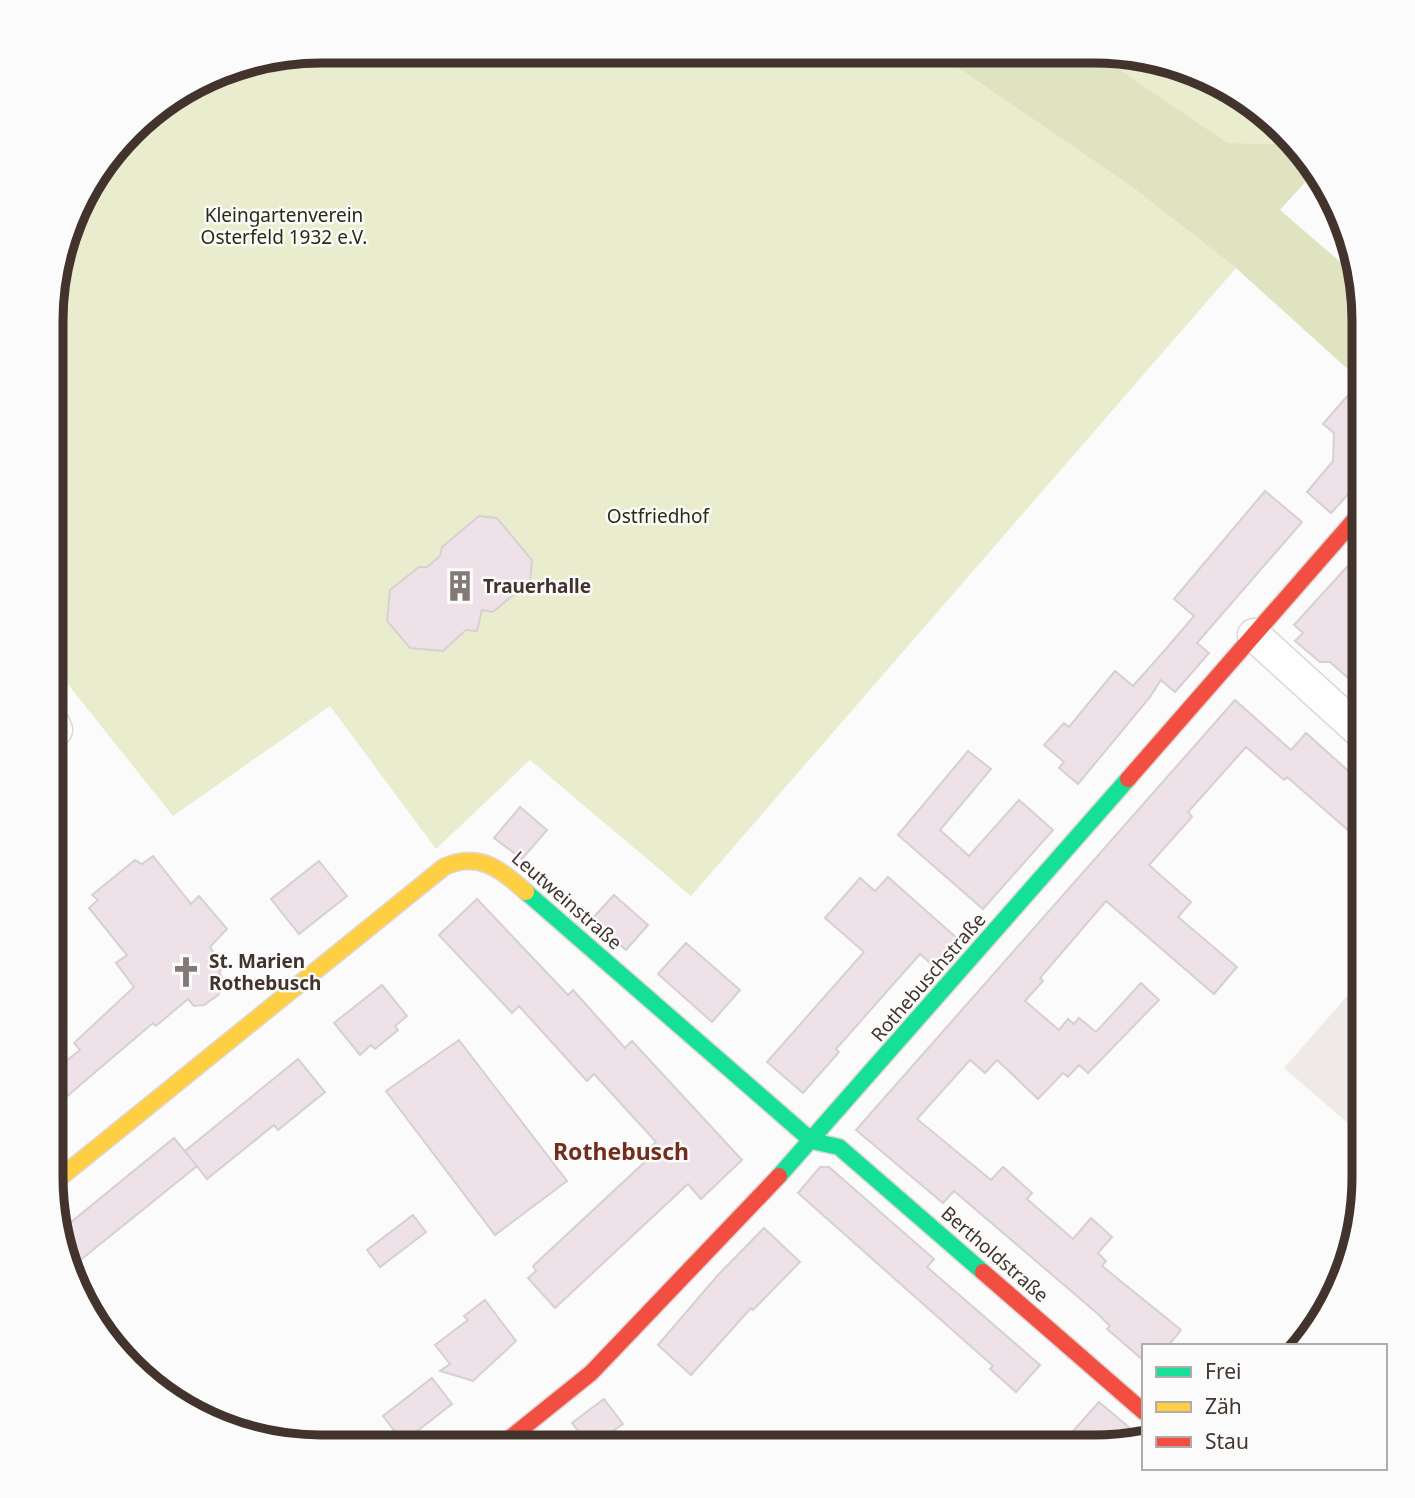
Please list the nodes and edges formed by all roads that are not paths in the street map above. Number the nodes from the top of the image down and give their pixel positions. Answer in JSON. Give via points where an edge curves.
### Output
{"nodes":[{"id":1,"x":1352,"y":523,"type":"edge"},
{"id":2,"x":1254,"y":635,"type":"junction"},
{"id":3,"x":1352,"y":723,"type":"edge"},
{"id":4,"x":812,"y":1141,"type":"junction"},
{"id":5,"x":63,"y":1175,"type":"edge"},
{"id":6,"x":1142,"y":1410,"type":"edge"},
{"id":7,"x":514,"y":1435,"type":"edge"}],
"edges":[{"from":1,"to":2,"type":"street","name":"Rothebuschstraße"},
{"from":2,"to":3,"type":"street"},
{"from":2,"to":4,"type":"street","name":"Rothebuschstraße"},
{"from":4,"to":5,"type":"street","name":"Leutweinstraße","via":[[504,872],[484,861],[461,858],[435,873]]},
{"from":4,"to":6,"type":"street","name":"Bertholdstraße","via":[[839,1147]]},
{"from":4,"to":7,"type":"street","name":"Rothebuschstraße","via":[[591,1373]]}]}
